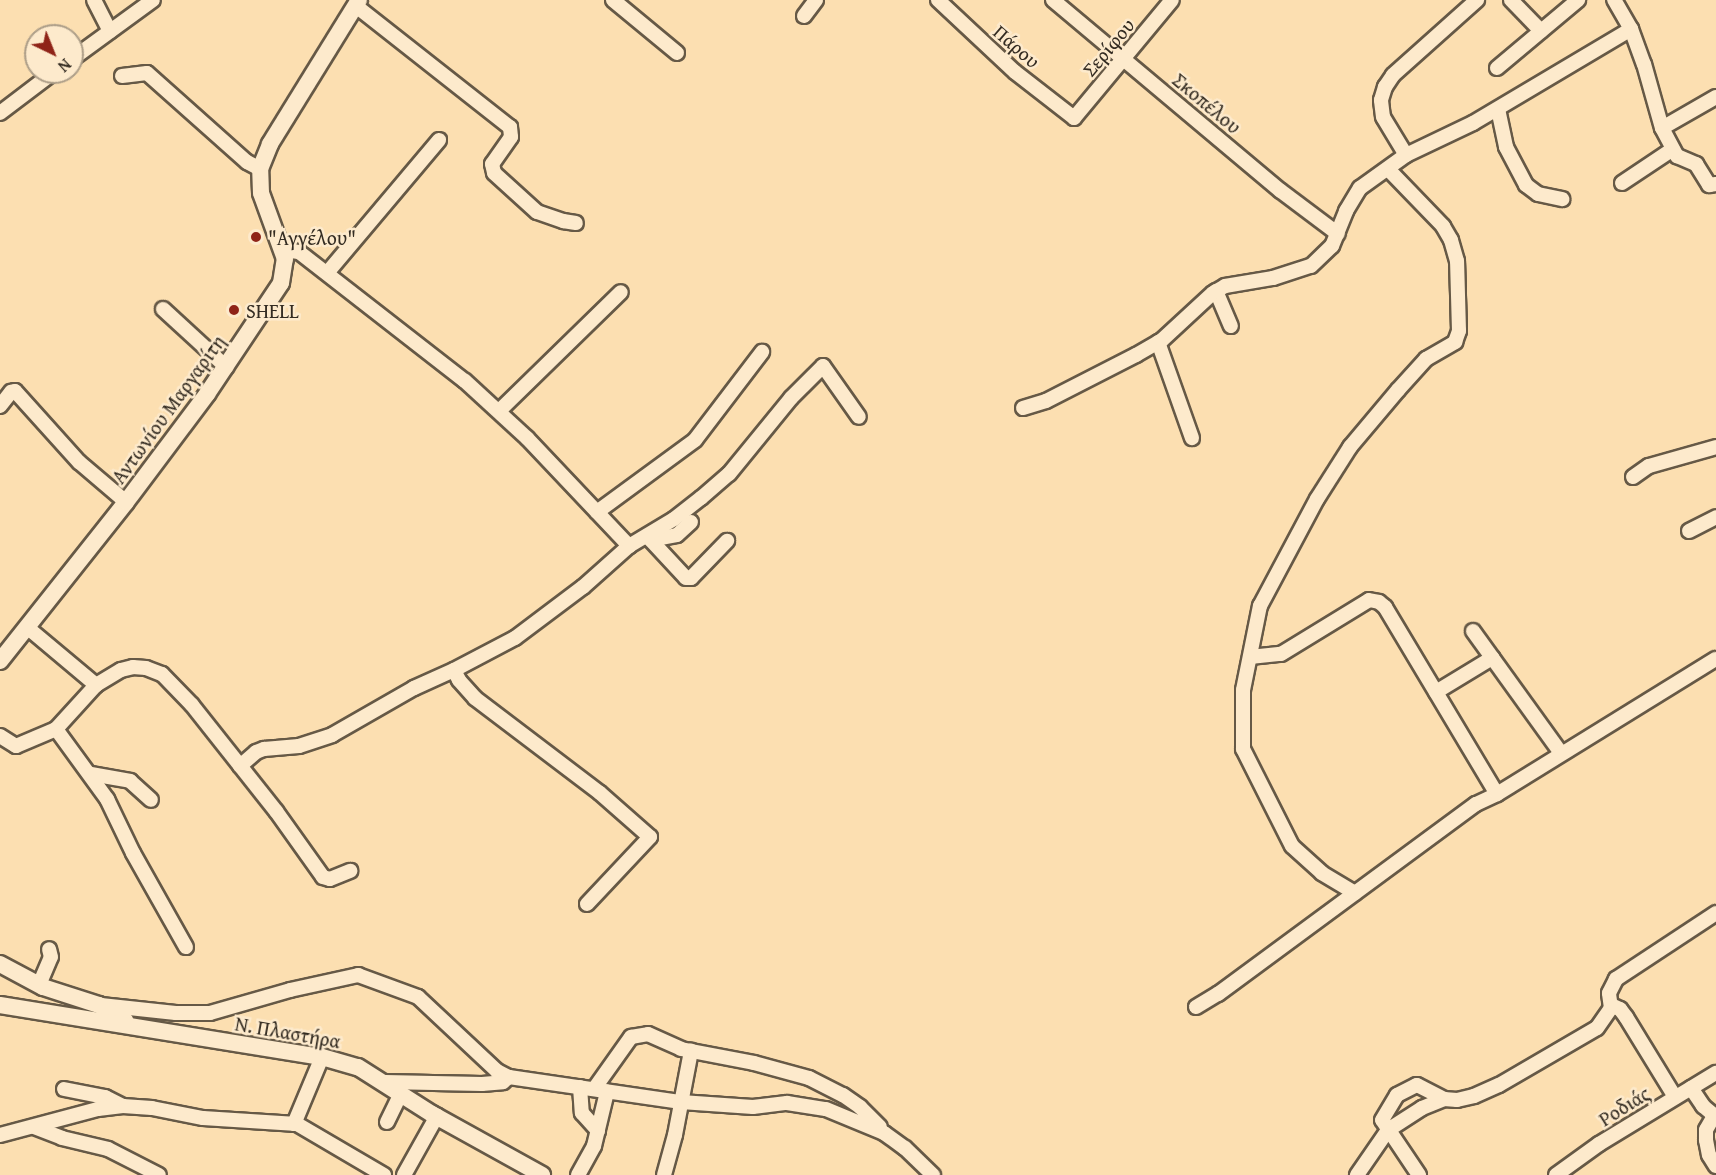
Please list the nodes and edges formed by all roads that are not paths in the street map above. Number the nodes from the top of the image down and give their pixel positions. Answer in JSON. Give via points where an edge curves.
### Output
{"nodes":[{"id":1,"x":94,"y":0,"type":"edge"},
{"id":2,"x":102,"y":0,"type":"edge"},
{"id":3,"x":153,"y":0,"type":"edge"},
{"id":4,"x":613,"y":0,"type":"edge"},
{"id":5,"x":816,"y":0,"type":"edge"},
{"id":6,"x":938,"y":0,"type":"edge"},
{"id":7,"x":1053,"y":0,"type":"edge"},
{"id":8,"x":1172,"y":0,"type":"edge"},
{"id":9,"x":1477,"y":0,"type":"edge"},
{"id":10,"x":1511,"y":0,"type":"edge"},
{"id":11,"x":1578,"y":0,"type":"edge"},
{"id":12,"x":1614,"y":0,"type":"edge"},
{"id":13,"x":357,"y":3,"type":"edge"},
{"id":14,"x":804,"y":16,"type":"dead end"},
{"id":15,"x":112,"y":29,"type":"junction"},
{"id":16,"x":1631,"y":29,"type":"junction"},
{"id":17,"x":1541,"y":31,"type":"junction"},
{"id":18,"x":84,"y":50,"type":"edge"},
{"id":19,"x":677,"y":53,"type":"dead end"},
{"id":20,"x":1124,"y":59,"type":"junction"},
{"id":21,"x":1497,"y":68,"type":"dead end"},
{"id":22,"x":122,"y":76,"type":"dead end"},
{"id":23,"x":38,"y":84,"type":"edge"},
{"id":24,"x":1716,"y":97,"type":"edge"},
{"id":25,"x":1498,"y":109,"type":"junction"},
{"id":26,"x":0,"y":113,"type":"edge"},
{"id":27,"x":1074,"y":118,"type":"joint"},
{"id":28,"x":1662,"y":128,"type":"junction"},
{"id":29,"x":439,"y":140,"type":"dead end"},
{"id":30,"x":1673,"y":148,"type":"junction"},
{"id":31,"x":1406,"y":155,"type":"junction"},
{"id":32,"x":260,"y":169,"type":"junction"},
{"id":33,"x":1389,"y":170,"type":"junction"},
{"id":34,"x":1622,"y":183,"type":"dead end"},
{"id":35,"x":1716,"y":184,"type":"edge"},
{"id":36,"x":1562,"y":199,"type":"dead end"},
{"id":37,"x":576,"y":223,"type":"dead end"},
{"id":38,"x":1338,"y":234,"type":"junction"},
{"id":39,"x":283,"y":250,"type":"junction"},
{"id":40,"x":327,"y":273,"type":"junction"},
{"id":41,"x":1216,"y":291,"type":"junction"},
{"id":42,"x":621,"y":292,"type":"dead end"},
{"id":43,"x":163,"y":309,"type":"dead end"},
{"id":44,"x":1231,"y":326,"type":"dead end"},
{"id":45,"x":1158,"y":342,"type":"junction"},
{"id":46,"x":762,"y":352,"type":"dead end"},
{"id":47,"x":226,"y":367,"type":"junction"},
{"id":48,"x":0,"y":406,"type":"edge"},
{"id":49,"x":1023,"y":408,"type":"dead end"},
{"id":50,"x":499,"y":411,"type":"junction"},
{"id":51,"x":859,"y":417,"type":"dead end"},
{"id":52,"x":1192,"y":438,"type":"dead end"},
{"id":53,"x":1716,"y":447,"type":"edge"},
{"id":54,"x":1633,"y":477,"type":"dead end"},
{"id":55,"x":126,"y":502,"type":"junction"},
{"id":56,"x":597,"y":512,"type":"junction"},
{"id":57,"x":1716,"y":517,"type":"edge"},
{"id":58,"x":691,"y":522,"type":"dead end"},
{"id":59,"x":1689,"y":531,"type":"dead end"},
{"id":60,"x":649,"y":538,"type":"junction"},
{"id":61,"x":727,"y":541,"type":"dead end"},
{"id":62,"x":629,"y":546,"type":"junction"},
{"id":63,"x":27,"y":628,"type":"junction"},
{"id":64,"x":1473,"y":631,"type":"dead end"},
{"id":65,"x":1250,"y":657,"type":"junction"},
{"id":66,"x":1492,"y":658,"type":"junction"},
{"id":67,"x":1716,"y":659,"type":"edge"},
{"id":68,"x":0,"y":661,"type":"edge"},
{"id":69,"x":454,"y":670,"type":"junction"},
{"id":70,"x":96,"y":685,"type":"junction"},
{"id":71,"x":1436,"y":692,"type":"junction"},
{"id":72,"x":56,"y":729,"type":"junction"},
{"id":73,"x":0,"y":736,"type":"edge"},
{"id":74,"x":1561,"y":753,"type":"junction"},
{"id":75,"x":240,"y":766,"type":"junction"},
{"id":76,"x":91,"y":774,"type":"junction"},
{"id":77,"x":1497,"y":794,"type":"junction"},
{"id":78,"x":151,"y":800,"type":"dead end"},
{"id":79,"x":350,"y":871,"type":"dead end"},
{"id":80,"x":1355,"y":893,"type":"junction"},
{"id":81,"x":587,"y":904,"type":"dead end"},
{"id":82,"x":1716,"y":913,"type":"edge"},
{"id":83,"x":186,"y":947,"type":"dead end"},
{"id":84,"x":49,"y":949,"type":"dead end"},
{"id":85,"x":0,"y":964,"type":"edge"},
{"id":86,"x":39,"y":985,"type":"junction"},
{"id":87,"x":0,"y":1005,"type":"edge"},
{"id":88,"x":99,"y":1005,"type":"junction"},
{"id":89,"x":1611,"y":1005,"type":"junction"},
{"id":90,"x":1196,"y":1007,"type":"dead end"},
{"id":91,"x":134,"y":1026,"type":"junction"},
{"id":92,"x":691,"y":1051,"type":"junction"},
{"id":93,"x":322,"y":1057,"type":"junction"},
{"id":94,"x":1716,"y":1073,"type":"edge"},
{"id":95,"x":509,"y":1077,"type":"junction"},
{"id":96,"x":385,"y":1082,"type":"junction"},
{"id":97,"x":580,"y":1087,"type":"junction"},
{"id":98,"x":1691,"y":1088,"type":"junction"},
{"id":99,"x":64,"y":1089,"type":"dead end"},
{"id":100,"x":600,"y":1091,"type":"junction"},
{"id":101,"x":401,"y":1093,"type":"junction"},
{"id":102,"x":1675,"y":1097,"type":"junction"},
{"id":103,"x":1444,"y":1099,"type":"junction"},
{"id":104,"x":681,"y":1102,"type":"junction"},
{"id":105,"x":123,"y":1106,"type":"junction"},
{"id":106,"x":437,"y":1116,"type":"junction"},
{"id":107,"x":1715,"y":1117,"type":"edge"},
{"id":108,"x":387,"y":1122,"type":"dead end"},
{"id":109,"x":294,"y":1124,"type":"junction"},
{"id":110,"x":34,"y":1127,"type":"junction"},
{"id":111,"x":1388,"y":1130,"type":"junction"},
{"id":112,"x":598,"y":1131,"type":"junction"},
{"id":113,"x":884,"y":1133,"type":"junction"},
{"id":114,"x":0,"y":1135,"type":"edge"},
{"id":115,"x":1716,"y":1167,"type":"edge"},
{"id":116,"x":159,"y":1175,"type":"edge"},
{"id":117,"x":384,"y":1175,"type":"edge"},
{"id":118,"x":404,"y":1175,"type":"edge"},
{"id":119,"x":542,"y":1175,"type":"edge"},
{"id":120,"x":578,"y":1175,"type":"edge"},
{"id":121,"x":664,"y":1175,"type":"edge"},
{"id":122,"x":933,"y":1175,"type":"edge"},
{"id":123,"x":1357,"y":1175,"type":"edge"},
{"id":124,"x":1419,"y":1175,"type":"edge"},
{"id":125,"x":1556,"y":1175,"type":"edge"}],
"edges":[{"from":1,"to":15,"type":"street"},
{"from":2,"to":15,"type":"street"},
{"from":3,"to":15,"type":"street"},
{"from":4,"to":19,"type":"street"},
{"from":5,"to":14,"type":"street"},
{"from":6,"to":27,"type":"street","name":"Πάρου","via":[[1016,72]]},
{"from":7,"to":20,"type":"street","name":"Σκοπέλου"},
{"from":8,"to":20,"type":"street","name":"Σερίφου"},
{"from":9,"to":31,"type":"street","via":[[1393,75],[1385,87],[1381,100],[1383,117]]},
{"from":10,"to":17,"type":"street"},
{"from":11,"to":17,"type":"street"},
{"from":12,"to":16,"type":"street"},
{"from":13,"to":32,"type":"street","name":"Αντωνίου Μαργαρίτη","via":[[270,144]]},
{"from":13,"to":37,"type":"street","via":[[510,127],[511,137],[492,164],[494,173],[537,212]]},
{"from":15,"to":18,"type":"street"},
{"from":16,"to":25,"type":"street"},
{"from":16,"to":28,"type":"street"},
{"from":17,"to":21,"type":"street"},
{"from":20,"to":27,"type":"street","name":"Σερίφου"},
{"from":20,"to":38,"type":"street","name":"Σκοπέλου"},
{"from":22,"to":32,"type":"street","via":[[147,73]]},
{"from":23,"to":26,"type":"street"},
{"from":24,"to":28,"type":"street"},
{"from":25,"to":31,"type":"street"},
{"from":25,"to":36,"type":"street","via":[[1506,147],[1526,185],[1538,194]]},
{"from":28,"to":30,"type":"street"},
{"from":29,"to":40,"type":"street"},
{"from":30,"to":34,"type":"street"},
{"from":30,"to":35,"type":"street","via":[[1677,156],[1696,164],[1709,185]]},
{"from":31,"to":33,"type":"street"},
{"from":32,"to":39,"type":"street","name":"Αντωνίου Μαργαρίτη","via":[[261,193]]},
{"from":33,"to":38,"type":"street","via":[[1360,188]]},
{"from":33,"to":65,"type":"street","via":[[1443,226],[1451,240],[1457,261],[1459,331],[1455,342],[1426,359],[1350,447],[1317,498],[1260,606]]},
{"from":38,"to":41,"type":"street","via":[[1323,257],[1311,266]]},
{"from":39,"to":40,"type":"street","via":[[299,252]]},
{"from":39,"to":47,"type":"street","name":"Αντωνίου Μαργαρίτη","via":[[286,265],[281,283]]},
{"from":40,"to":50,"type":"street"},
{"from":41,"to":44,"type":"street"},
{"from":41,"to":45,"type":"street"},
{"from":42,"to":50,"type":"street"},
{"from":43,"to":47,"type":"street"},
{"from":45,"to":49,"type":"street","via":[[1054,397]]},
{"from":45,"to":52,"type":"street"},
{"from":46,"to":56,"type":"street","via":[[695,440]]},
{"from":47,"to":55,"type":"street","name":"Αντωνίου Μαργαρίτη"},
{"from":48,"to":55,"type":"street","via":[[15,391],[79,462]]},
{"from":50,"to":56,"type":"street"},
{"from":51,"to":60,"type":"street","via":[[823,366],[791,398],[729,474]]},
{"from":53,"to":54,"type":"street","via":[[1649,466]]},
{"from":55,"to":63,"type":"street","name":"Αντωνίου Μαργαρίτη"},
{"from":56,"to":62,"type":"street"},
{"from":57,"to":59,"type":"street"},
{"from":58,"to":60,"type":"street","via":[[676,535]]},
{"from":60,"to":61,"type":"street","via":[[686,578],[691,578]]},
{"from":60,"to":62,"type":"street"},
{"from":62,"to":69,"type":"street","via":[[523,632]]},
{"from":63,"to":68,"type":"street","name":"Αντωνίου Μαργαρίτη"},
{"from":63,"to":70,"type":"street"},
{"from":64,"to":66,"type":"street"},
{"from":65,"to":71,"type":"street","via":[[1281,654],[1369,600],[1386,607]]},
{"from":65,"to":80,"type":"street","via":[[1243,690],[1244,748],[1292,846],[1322,873]]},
{"from":66,"to":71,"type":"street"},
{"from":66,"to":74,"type":"street"},
{"from":67,"to":74,"type":"street"},
{"from":69,"to":75,"type":"street","via":[[332,735],[299,746],[264,749]]},
{"from":69,"to":81,"type":"street","via":[[475,698],[600,793],[650,837]]},
{"from":70,"to":72,"type":"street"},
{"from":70,"to":75,"type":"street","via":[[133,667],[162,674]]},
{"from":71,"to":77,"type":"street"},
{"from":72,"to":73,"type":"street","via":[[16,746]]},
{"from":72,"to":76,"type":"street"},
{"from":74,"to":77,"type":"street"},
{"from":75,"to":79,"type":"street","via":[[323,877],[330,879]]},
{"from":76,"to":78,"type":"street","via":[[130,782]]},
{"from":76,"to":83,"type":"street"},
{"from":77,"to":80,"type":"street","via":[[1476,804]]},
{"from":80,"to":90,"type":"street"},
{"from":82,"to":89,"type":"street","via":[[1616,979],[1609,993]]},
{"from":84,"to":86,"type":"street","via":[[51,957]]},
{"from":85,"to":86,"type":"street"},
{"from":86,"to":88,"type":"street"},
{"from":87,"to":91,"type":"street","name":"Ν. Πλαστήρα"},
{"from":88,"to":91,"type":"street"},
{"from":88,"to":95,"type":"street","via":[[210,1013],[357,975],[418,998],[497,1071]]},
{"from":89,"to":102,"type":"street","via":[[1626,1017]]},
{"from":89,"to":103,"type":"street","via":[[1598,1028],[1509,1080],[1474,1096]]},
{"from":91,"to":93,"type":"street","name":"Ν. Πλαστήρα"},
{"from":92,"to":100,"type":"street","via":[[639,1034],[625,1045]]},
{"from":92,"to":104,"type":"street"},
{"from":92,"to":113,"type":"street","via":[[809,1078],[860,1107]]},
{"from":93,"to":96,"type":"street","name":"Ν. Πλαστήρα","via":[[358,1067]]},
{"from":93,"to":109,"type":"street"},
{"from":94,"to":98,"type":"street","name":"Ροδιάς"},
{"from":95,"to":96,"type":"street","via":[[503,1082],[482,1084]]},
{"from":95,"to":97,"type":"street"},
{"from":96,"to":101,"type":"street","name":"Ν. Πλαστήρα"},
{"from":97,"to":100,"type":"street"},
{"from":97,"to":112,"type":"street","via":[[582,1113]]},
{"from":98,"to":102,"type":"street","name":"Ροδιάς"},
{"from":98,"to":107,"type":"street"},
{"from":99,"to":105,"type":"street","via":[[105,1097]]},
{"from":100,"to":104,"type":"street"},
{"from":100,"to":112,"type":"street"},
{"from":101,"to":106,"type":"street","name":"Ν. Πλαστήρα"},
{"from":101,"to":108,"type":"street"},
{"from":102,"to":125,"type":"street","name":"Ροδιάς"},
{"from":103,"to":111,"type":"street","via":[[1428,1104]]},
{"from":103,"to":111,"type":"street","via":[[1417,1085],[1407,1089],[1387,1108],[1382,1120]]},
{"from":104,"to":113,"type":"street","via":[[753,1107],[806,1105]]},
{"from":104,"to":121,"type":"street"},
{"from":105,"to":109,"type":"street","via":[[203,1118]]},
{"from":105,"to":110,"type":"street"},
{"from":106,"to":118,"type":"street"},
{"from":106,"to":119,"type":"street","name":"Ν. Πλαστήρα"},
{"from":107,"to":115,"type":"street","via":[[1706,1130],[1706,1140]]},
{"from":109,"to":117,"type":"street"},
{"from":110,"to":114,"type":"street"},
{"from":110,"to":116,"type":"street","via":[[108,1149]]},
{"from":111,"to":123,"type":"street"},
{"from":111,"to":124,"type":"street"},
{"from":112,"to":120,"type":"street"},
{"from":113,"to":122,"type":"street"}]}
